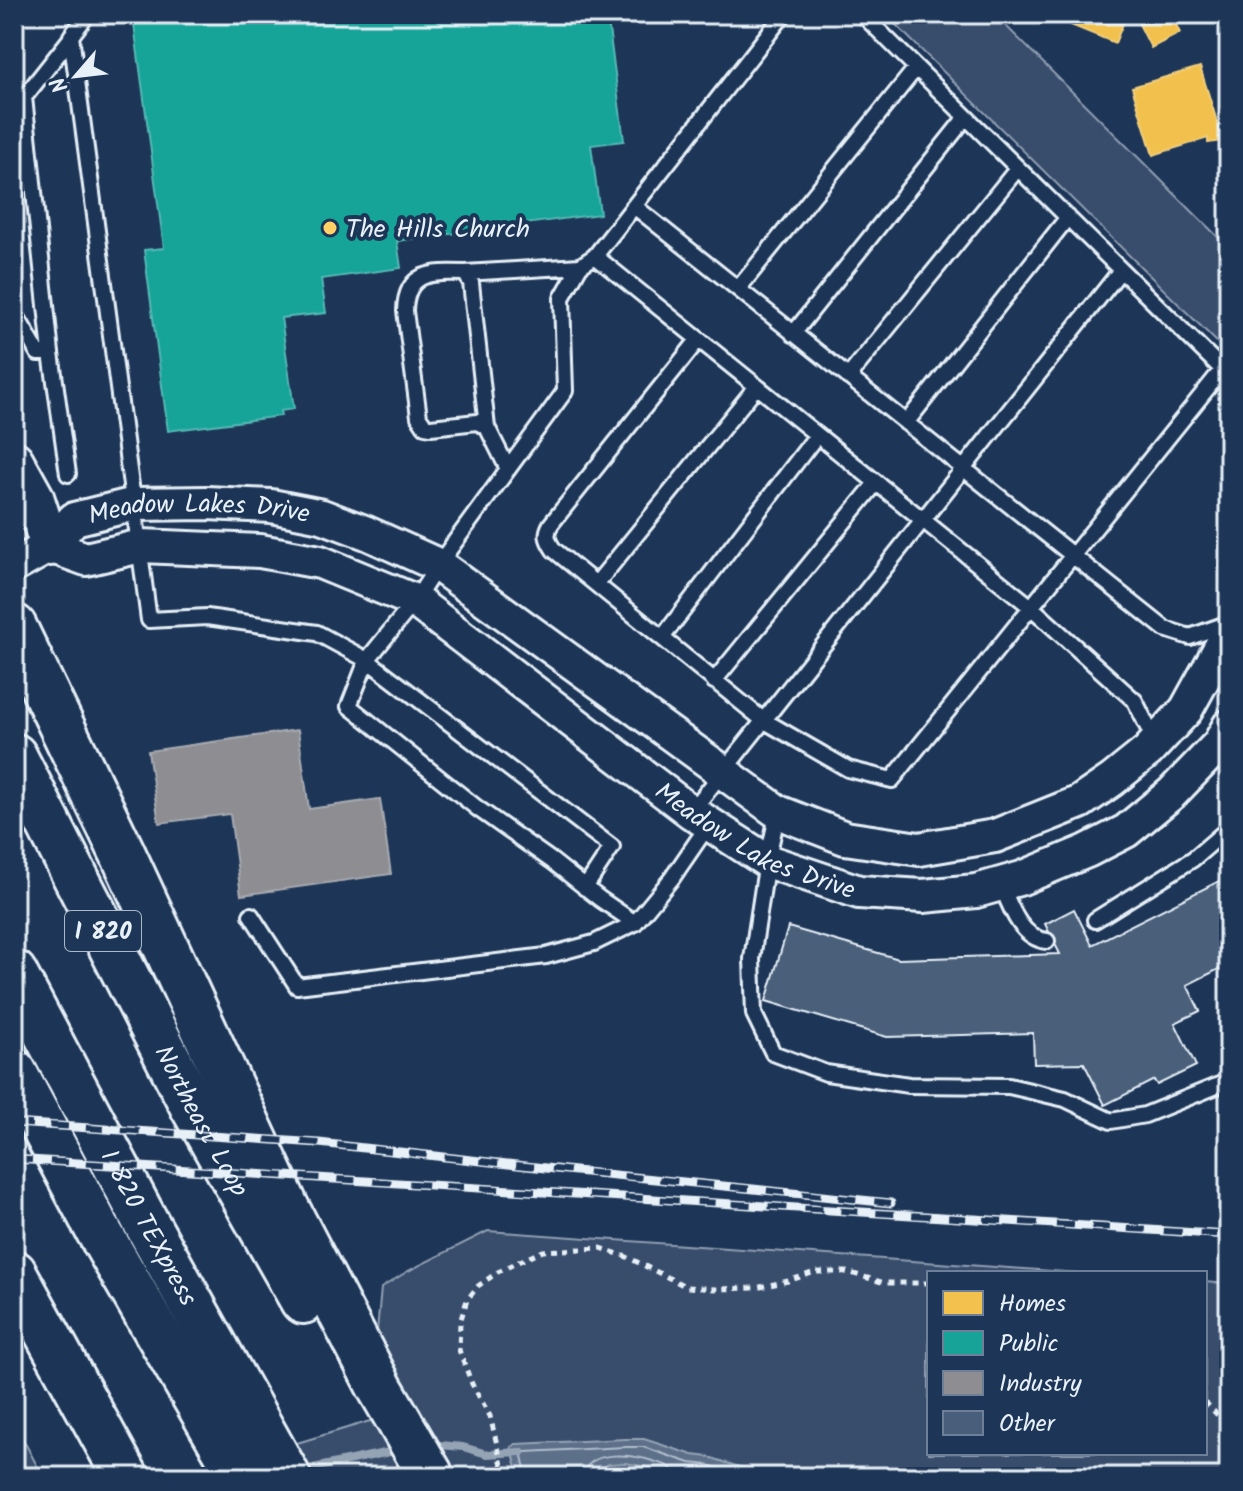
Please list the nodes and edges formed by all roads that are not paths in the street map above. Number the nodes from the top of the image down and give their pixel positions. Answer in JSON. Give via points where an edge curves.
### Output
{"nodes":[{"id":1,"x":88,"y":14,"type":"edge"},
{"id":2,"x":784,"y":14,"type":"edge"},
{"id":3,"x":862,"y":14,"type":"edge"},
{"id":4,"x":71,"y":38,"type":"junction"},
{"id":5,"x":916,"y":68,"type":"junction"},
{"id":6,"x":24,"y":97,"type":"junction"},
{"id":7,"x":14,"y":110,"type":"edge"},
{"id":8,"x":966,"y":117,"type":"junction"},
{"id":9,"x":1018,"y":168,"type":"junction"},
{"id":10,"x":634,"y":206,"type":"junction"},
{"id":11,"x":1068,"y":217,"type":"junction"},
{"id":12,"x":595,"y":256,"type":"junction"},
{"id":13,"x":580,"y":266,"type":"junction"},
{"id":14,"x":1121,"y":270,"type":"junction"},
{"id":15,"x":465,"y":273,"type":"junction"},
{"id":16,"x":738,"y":289,"type":"junction"},
{"id":17,"x":14,"y":312,"type":"edge"},
{"id":18,"x":793,"y":334,"type":"junction"},
{"id":19,"x":698,"y":340,"type":"junction"},
{"id":20,"x":51,"y":353,"type":"junction"},
{"id":21,"x":1226,"y":373,"type":"edge"},
{"id":22,"x":848,"y":377,"type":"junction"},
{"id":23,"x":756,"y":387,"type":"junction"},
{"id":24,"x":906,"y":423,"type":"junction"},
{"id":25,"x":487,"y":427,"type":"junction"},
{"id":26,"x":817,"y":435,"type":"junction"},
{"id":27,"x":14,"y":461,"type":"edge"},
{"id":28,"x":508,"y":469,"type":"junction"},
{"id":29,"x":963,"y":469,"type":"junction"},
{"id":30,"x":68,"y":474,"type":"dead end"},
{"id":31,"x":876,"y":483,"type":"junction"},
{"id":32,"x":135,"y":504,"type":"junction"},
{"id":33,"x":923,"y":520,"type":"junction"},
{"id":34,"x":50,"y":546,"type":"junction"},
{"id":35,"x":141,"y":546,"type":"junction"},
{"id":36,"x":1073,"y":555,"type":"junction"},
{"id":37,"x":438,"y":565,"type":"junction"},
{"id":38,"x":14,"y":566,"type":"edge"},
{"id":39,"x":597,"y":583,"type":"junction"},
{"id":40,"x":415,"y":601,"type":"junction"},
{"id":41,"x":1031,"y":607,"type":"junction"},
{"id":42,"x":1229,"y":623,"type":"edge"},
{"id":43,"x":14,"y":627,"type":"edge"},
{"id":44,"x":1229,"y":632,"type":"edge"},
{"id":45,"x":662,"y":638,"type":"junction"},
{"id":46,"x":367,"y":660,"type":"junction"},
{"id":47,"x":714,"y":681,"type":"junction"},
{"id":48,"x":763,"y":720,"type":"junction"},
{"id":49,"x":1224,"y":741,"type":"edge"},
{"id":50,"x":1155,"y":743,"type":"junction"},
{"id":51,"x":14,"y":756,"type":"edge"},
{"id":52,"x":722,"y":772,"type":"junction"},
{"id":53,"x":778,"y":812,"type":"junction"},
{"id":54,"x":700,"y":818,"type":"junction"},
{"id":55,"x":1229,"y":828,"type":"edge"},
{"id":56,"x":767,"y":861,"type":"junction"},
{"id":57,"x":1000,"y":884,"type":"junction"},
{"id":58,"x":585,"y":888,"type":"junction"},
{"id":59,"x":251,"y":915,"type":"dead end"},
{"id":60,"x":1095,"y":920,"type":"dead end"},
{"id":61,"x":635,"y":923,"type":"junction"},
{"id":62,"x":1047,"y":941,"type":"dead end"},
{"id":63,"x":14,"y":973,"type":"edge"},
{"id":64,"x":14,"y":1072,"type":"edge"},
{"id":65,"x":1229,"y":1081,"type":"edge"},
{"id":66,"x":14,"y":1273,"type":"edge"},
{"id":67,"x":368,"y":1391,"type":"junction"},
{"id":68,"x":241,"y":1451,"type":"edge"},
{"id":69,"x":126,"y":1477,"type":"edge"},
{"id":70,"x":288,"y":1477,"type":"edge"},
{"id":71,"x":403,"y":1477,"type":"edge"},
{"id":72,"x":429,"y":1477,"type":"edge"}],
"edges":[{"from":1,"to":4,"type":"lane"},
{"from":2,"to":10,"type":"lane"},
{"from":3,"to":5,"type":"lane"},
{"from":4,"to":6,"type":"lane"},
{"from":4,"to":32,"type":"lane"},
{"from":5,"to":8,"type":"lane"},
{"from":5,"to":16,"type":"lane"},
{"from":6,"to":7,"type":"lane"},
{"from":6,"to":20,"type":"lane"},
{"from":8,"to":9,"type":"lane"},
{"from":8,"to":18,"type":"lane"},
{"from":9,"to":11,"type":"lane"},
{"from":9,"to":22,"type":"lane"},
{"from":10,"to":12,"type":"lane"},
{"from":10,"to":16,"type":"lane"},
{"from":11,"to":14,"type":"lane"},
{"from":11,"to":24,"type":"lane"},
{"from":12,"to":13,"type":"lane"},
{"from":12,"to":19,"type":"lane"},
{"from":13,"to":15,"type":"lane"},
{"from":13,"to":28,"type":"lane","via":[[562,298],[565,391]]},
{"from":14,"to":21,"type":"lane"},
{"from":14,"to":29,"type":"lane"},
{"from":15,"to":25,"type":"lane","via":[[471,283]]},
{"from":15,"to":25,"type":"lane","via":[[420,276],[406,300],[419,417],[431,427],[477,422]]},
{"from":16,"to":18,"type":"lane"},
{"from":17,"to":20,"type":"lane","via":[[38,353]]},
{"from":18,"to":22,"type":"lane"},
{"from":19,"to":23,"type":"lane"},
{"from":19,"to":39,"type":"lane","via":[[547,531],[554,550]]},
{"from":20,"to":30,"type":"lane"},
{"from":21,"to":36,"type":"lane"},
{"from":22,"to":24,"type":"lane"},
{"from":23,"to":26,"type":"lane"},
{"from":23,"to":39,"type":"lane"},
{"from":24,"to":29,"type":"lane"},
{"from":25,"to":28,"type":"lane"},
{"from":26,"to":31,"type":"lane"},
{"from":26,"to":45,"type":"lane"},
{"from":27,"to":34,"type":"main road","via":[[34,497]]},
{"from":28,"to":37,"type":"lane"},
{"from":29,"to":33,"type":"lane"},
{"from":29,"to":36,"type":"lane"},
{"from":31,"to":33,"type":"lane"},
{"from":31,"to":47,"type":"lane"},
{"from":32,"to":34,"type":"street","name":"Meadow Lakes Drive","via":[[74,519]]},
{"from":32,"to":35,"type":"lane"},
{"from":32,"to":37,"type":"street","name":"Meadow Lakes Drive","via":[[271,506],[309,513]]},
{"from":33,"to":41,"type":"lane"},
{"from":33,"to":48,"type":"lane"},
{"from":34,"to":35,"type":"street","name":"Meadow Lakes Drive","via":[[86,559]]},
{"from":34,"to":38,"type":"street"},
{"from":35,"to":40,"type":"street","name":"Meadow Lakes Drive","via":[[260,551],[320,562]]},
{"from":35,"to":46,"type":"lane","via":[[149,620],[207,617],[317,633]]},
{"from":36,"to":41,"type":"lane"},
{"from":36,"to":42,"type":"lane","via":[[1165,629],[1190,637]]},
{"from":37,"to":40,"type":"lane"},
{"from":37,"to":52,"type":"street","name":"Meadow Lakes Drive"},
{"from":39,"to":45,"type":"lane"},
{"from":40,"to":46,"type":"lane"},
{"from":40,"to":54,"type":"street","name":"Meadow Lakes Drive"},
{"from":41,"to":48,"type":"lane","via":[[892,780],[848,769]]},
{"from":41,"to":50,"type":"lane","via":[[1135,701]]},
{"from":43,"to":67,"type":"highway"},
{"from":44,"to":50,"type":"street","name":"Meadow Lakes Drive","via":[[1186,710]]},
{"from":45,"to":47,"type":"lane"},
{"from":46,"to":58,"type":"lane","via":[[349,706]]},
{"from":46,"to":58,"type":"lane","via":[[612,847]]},
{"from":47,"to":48,"type":"lane"},
{"from":48,"to":52,"type":"lane"},
{"from":49,"to":57,"type":"street","name":"Meadow Lakes Drive","via":[[1126,831]]},
{"from":50,"to":53,"type":"street","name":"Meadow Lakes Drive","via":[[1080,802],[995,836],[919,849],[845,838]]},
{"from":51,"to":67,"type":"highway","name":"Northeast Loop","number":"I 820","via":[[198,1115]]},
{"from":52,"to":53,"type":"street","name":"Meadow Lakes Drive"},
{"from":52,"to":54,"type":"lane"},
{"from":53,"to":56,"type":"lane"},
{"from":54,"to":56,"type":"street","name":"Meadow Lakes Drive"},
{"from":54,"to":61,"type":"lane","via":[[672,878]]},
{"from":55,"to":60,"type":"lane","via":[[1193,859]]},
{"from":56,"to":57,"type":"street","name":"Meadow Lakes Drive","via":[[859,892],[923,896]]},
{"from":56,"to":65,"type":"lane","via":[[752,959],[754,1014],[773,1053],[826,1073],[909,1085],[1009,1086],[1065,1099],[1111,1121],[1145,1115]]},
{"from":57,"to":62,"type":"lane","via":[[1017,922]]},
{"from":58,"to":61,"type":"lane"},
{"from":59,"to":61,"type":"lane","via":[[297,986],[546,956],[594,943]]},
{"from":63,"to":68,"type":"highway","name":"I 820 TEXpress","via":[[144,1219]]},
{"from":64,"to":68,"type":"highway","name":"I 820 TEXpress","via":[[98,1230]]},
{"from":66,"to":69,"type":"highway"},
{"from":67,"to":71,"type":"highway","name":"Northeast Loop","number":"I 820"},
{"from":67,"to":72,"type":"highway"},
{"from":68,"to":70,"type":"highway","name":"I 820 TEXpress"}]}
